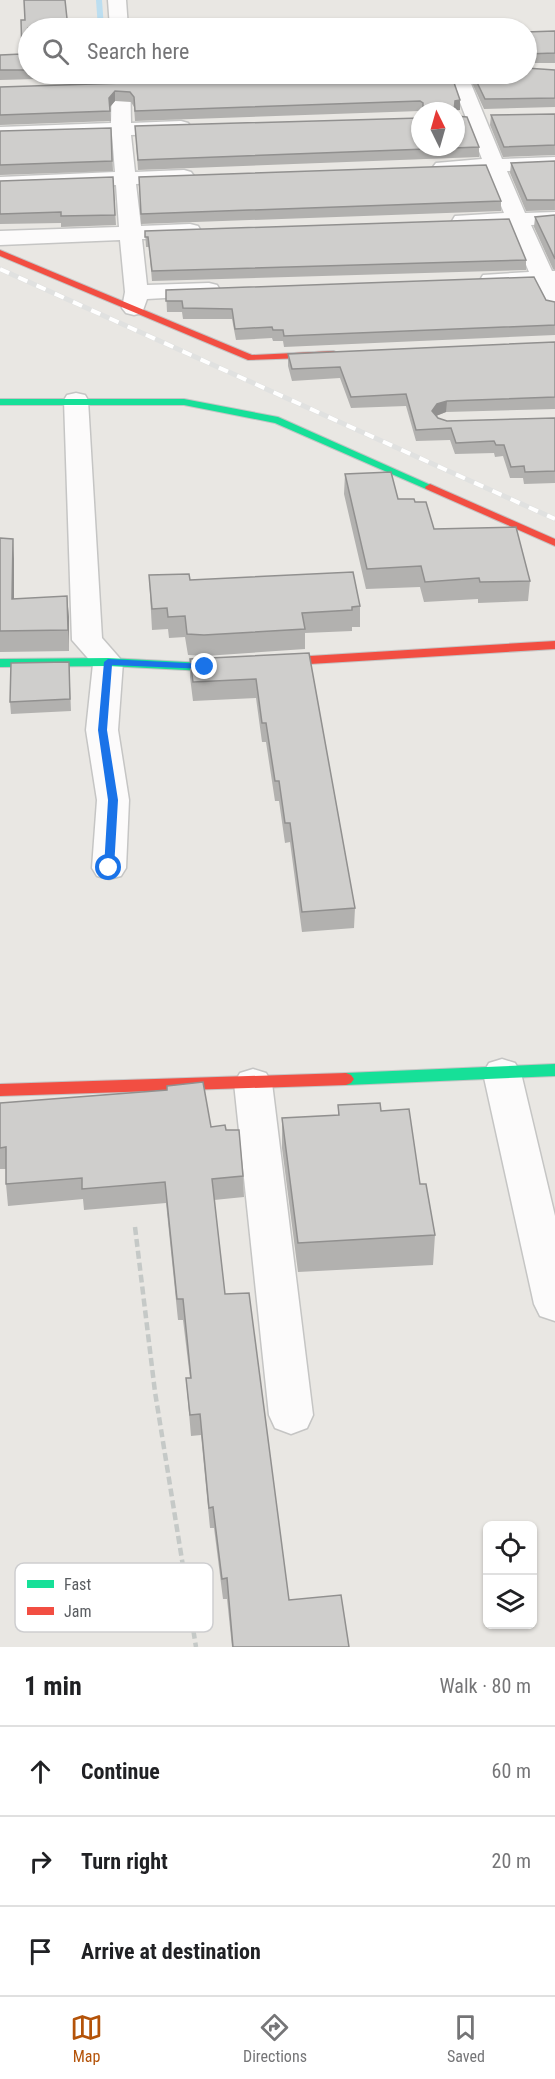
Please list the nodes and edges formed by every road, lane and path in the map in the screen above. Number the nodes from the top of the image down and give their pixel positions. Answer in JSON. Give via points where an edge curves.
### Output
{"nodes":[{"id":1,"x":117,"y":0,"type":"edge"},
{"id":2,"x":118,"y":18,"type":"edge"},
{"id":3,"x":105,"y":84,"type":"edge"},
{"id":4,"x":126,"y":84,"type":"edge"},
{"id":5,"x":460,"y":84,"type":"edge"},
{"id":6,"x":100,"y":85,"type":"edge"},
{"id":7,"x":463,"y":102,"type":"edge"},
{"id":8,"x":465,"y":117,"type":"edge"},
{"id":9,"x":497,"y":117,"type":"edge"},
{"id":10,"x":205,"y":126,"type":"edge"},
{"id":11,"x":122,"y":129,"type":"junction"},
{"id":12,"x":0,"y":133,"type":"edge"},
{"id":13,"x":555,"y":163,"type":"edge"},
{"id":14,"x":494,"y":165,"type":"junction"},
{"id":15,"x":423,"y":168,"type":"edge"},
{"id":16,"x":209,"y":175,"type":"edge"},
{"id":17,"x":126,"y":178,"type":"junction"},
{"id":18,"x":0,"y":183,"type":"edge"},
{"id":19,"x":555,"y":218,"type":"edge"},
{"id":20,"x":518,"y":219,"type":"junction"},
{"id":21,"x":447,"y":222,"type":"edge"},
{"id":22,"x":211,"y":230,"type":"edge"},
{"id":23,"x":129,"y":233,"type":"junction"},
{"id":24,"x":0,"y":238,"type":"edge"},
{"id":25,"x":0,"y":253,"type":"edge"},
{"id":26,"x":549,"y":278,"type":"edge"},
{"id":27,"x":474,"y":281,"type":"edge"},
{"id":28,"x":229,"y":289,"type":"edge"},
{"id":29,"x":135,"y":300,"type":"junction"},
{"id":30,"x":555,"y":305,"type":"edge"},
{"id":31,"x":345,"y":354,"type":"edge"},
{"id":32,"x":76,"y":400,"type":"junction"},
{"id":33,"x":0,"y":402,"type":"edge"},
{"id":34,"x":555,"y":543,"type":"edge"},
{"id":35,"x":555,"y":645,"type":"edge"},
{"id":36,"x":108,"y":662,"type":"junction"},
{"id":37,"x":0,"y":663,"type":"edge"},
{"id":38,"x":109,"y":868,"type":"dead end"},
{"id":39,"x":555,"y":1070,"type":"edge"},
{"id":40,"x":502,"y":1073,"type":"junction"},
{"id":41,"x":253,"y":1083,"type":"junction"},
{"id":42,"x":0,"y":1090,"type":"edge"},
{"id":43,"x":135,"y":1227,"type":"dead end"},
{"id":44,"x":555,"y":1304,"type":"edge"},
{"id":45,"x":291,"y":1415,"type":"dead end"},
{"id":46,"x":182,"y":1563,"type":"edge"},
{"id":47,"x":194,"y":1632,"type":"edge"},
{"id":48,"x":196,"y":1647,"type":"edge"}],
"edges":[{"from":1,"to":2,"type":"street"},
{"from":3,"to":6,"type":"street"},
{"from":4,"to":11,"type":"street"},
{"from":5,"to":7,"type":"street"},
{"from":8,"to":9,"type":"street"},
{"from":8,"to":14,"type":"street"},
{"from":10,"to":11,"type":"street"},
{"from":11,"to":12,"type":"street"},
{"from":11,"to":17,"type":"street"},
{"from":13,"to":14,"type":"street"},
{"from":14,"to":15,"type":"street"},
{"from":14,"to":20,"type":"street"},
{"from":16,"to":17,"type":"street"},
{"from":17,"to":18,"type":"street"},
{"from":17,"to":23,"type":"street"},
{"from":19,"to":20,"type":"street"},
{"from":20,"to":21,"type":"street"},
{"from":20,"to":26,"type":"street"},
{"from":22,"to":23,"type":"street"},
{"from":23,"to":24,"type":"street"},
{"from":23,"to":29,"type":"street"},
{"from":25,"to":29,"type":"street"},
{"from":26,"to":27,"type":"street"},
{"from":26,"to":30,"type":"street"},
{"from":28,"to":29,"type":"street"},
{"from":29,"to":31,"type":"street","via":[[251,358]]},
{"from":32,"to":33,"type":"street"},
{"from":32,"to":34,"type":"street","via":[[184,402],[278,420]]},
{"from":32,"to":36,"type":"street","via":[[87,640]]},
{"from":35,"to":36,"type":"street","via":[[205,667]]},
{"from":36,"to":37,"type":"street"},
{"from":36,"to":38,"type":"street","via":[[102,730],[113,800]]},
{"from":39,"to":40,"type":"street"},
{"from":40,"to":41,"type":"street"},
{"from":40,"to":44,"type":"street"},
{"from":41,"to":42,"type":"street"},
{"from":41,"to":45,"type":"street"},
{"from":43,"to":46,"type":"path","via":[[155,1392]]},
{"from":47,"to":48,"type":"path"}]}
